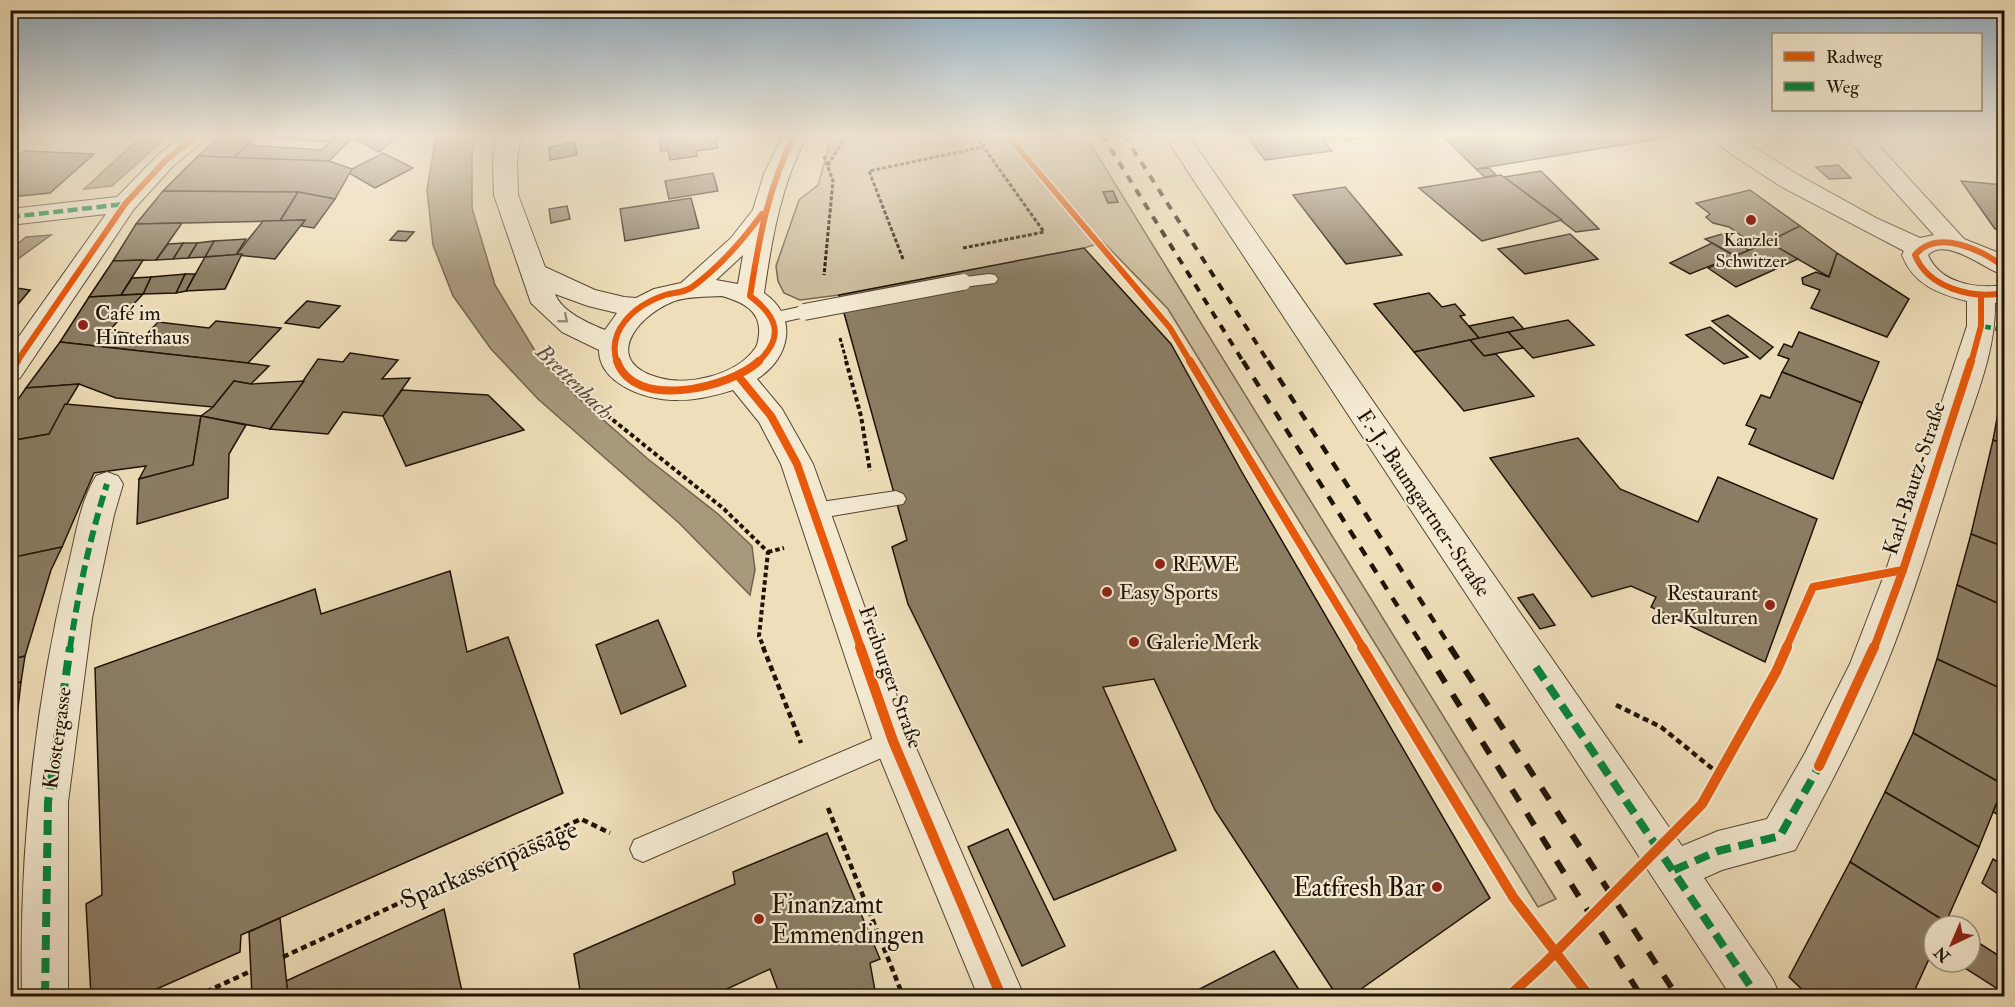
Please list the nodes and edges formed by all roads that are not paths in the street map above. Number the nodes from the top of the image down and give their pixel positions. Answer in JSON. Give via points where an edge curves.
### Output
{"nodes":[{"id":1,"x":146,"y":182,"type":"edge"},
{"id":2,"x":506,"y":182,"type":"edge"},
{"id":3,"x":774,"y":182,"type":"edge"},
{"id":4,"x":1208,"y":182,"type":"edge"},
{"id":5,"x":1793,"y":182,"type":"edge"},
{"id":6,"x":1900,"y":182,"type":"edge"},
{"id":7,"x":125,"y":204,"type":"junction"},
{"id":8,"x":762,"y":214,"type":"junction"},
{"id":9,"x":10,"y":217,"type":"edge"},
{"id":10,"x":1955,"y":244,"type":"junction"},
{"id":11,"x":1918,"y":249,"type":"junction"},
{"id":12,"x":536,"y":273,"type":"junction"},
{"id":13,"x":988,"y":279,"type":"dead end"},
{"id":14,"x":1997,"y":285,"type":"edge"},
{"id":15,"x":690,"y":289,"type":"junction"},
{"id":16,"x":750,"y":296,"type":"junction"},
{"id":17,"x":640,"y":308,"type":"junction"},
{"id":18,"x":773,"y":318,"type":"junction"},
{"id":19,"x":612,"y":345,"type":"junction"},
{"id":20,"x":10,"y":371,"type":"edge"},
{"id":21,"x":739,"y":376,"type":"junction"},
{"id":22,"x":107,"y":484,"type":"dead end"},
{"id":23,"x":896,"y":499,"type":"dead end"},
{"id":24,"x":814,"y":512,"type":"junction"},
{"id":25,"x":893,"y":741,"type":"junction"},
{"id":26,"x":643,"y":849,"type":"road end"},
{"id":27,"x":1674,"y":870,"type":"junction"},
{"id":28,"x":45,"y":996,"type":"edge"},
{"id":29,"x":1001,"y":996,"type":"edge"},
{"id":30,"x":1757,"y":996,"type":"edge"}],
"edges":[{"from":1,"to":7,"type":"street"},
{"from":2,"to":12,"type":"street","via":[[506,195]]},
{"from":3,"to":8,"type":"street"},
{"from":4,"to":27,"type":"street","name":"F.-J.-Baumgartner-Straße"},
{"from":5,"to":11,"type":"street"},
{"from":6,"to":10,"type":"street"},
{"from":7,"to":9,"type":"street"},
{"from":7,"to":20,"type":"street"},
{"from":8,"to":15,"type":"street","via":[[740,244]]},
{"from":8,"to":16,"type":"street"},
{"from":10,"to":11,"type":"street","via":[[1937,243]]},
{"from":10,"to":14,"type":"street","via":[[1997,260]]},
{"from":11,"to":14,"type":"street","via":[[1915,258],[1920,268],[1964,293]]},
{"from":12,"to":17,"type":"street","via":[[578,295]]},
{"from":12,"to":19,"type":"street","one_way":true,"via":[[545,303],[572,326]]},
{"from":13,"to":18,"type":"lane","bridge":true},
{"from":14,"to":27,"type":"street","name":"Karl-Bautz-Straße","via":[[1903,570],[1868,664],[1819,766],[1780,836],[1718,851]]},
{"from":15,"to":16,"type":"street","via":[[723,288]]},
{"from":15,"to":17,"type":"street","via":[[663,296]]},
{"from":16,"to":18,"type":"street"},
{"from":17,"to":19,"type":"street","via":[[621,325]]},
{"from":18,"to":21,"type":"street","via":[[775,333],[770,349],[758,364]]},
{"from":19,"to":21,"type":"street","via":[[624,374],[663,390],[690,391]]},
{"from":21,"to":24,"type":"street","name":"Freiburger Straße","via":[[755,394],[797,464]]},
{"from":22,"to":28,"type":"street","name":"Klostergasse","via":[[74,618],[48,802]]},
{"from":23,"to":24,"type":"lane"},
{"from":24,"to":25,"type":"street","name":"Freiburger Straße"},
{"from":25,"to":26,"type":"lane"},
{"from":25,"to":29,"type":"street","name":"Freiburger Straße"},
{"from":27,"to":30,"type":"street","name":"F.-J.-Baumgartner-Straße"}]}
